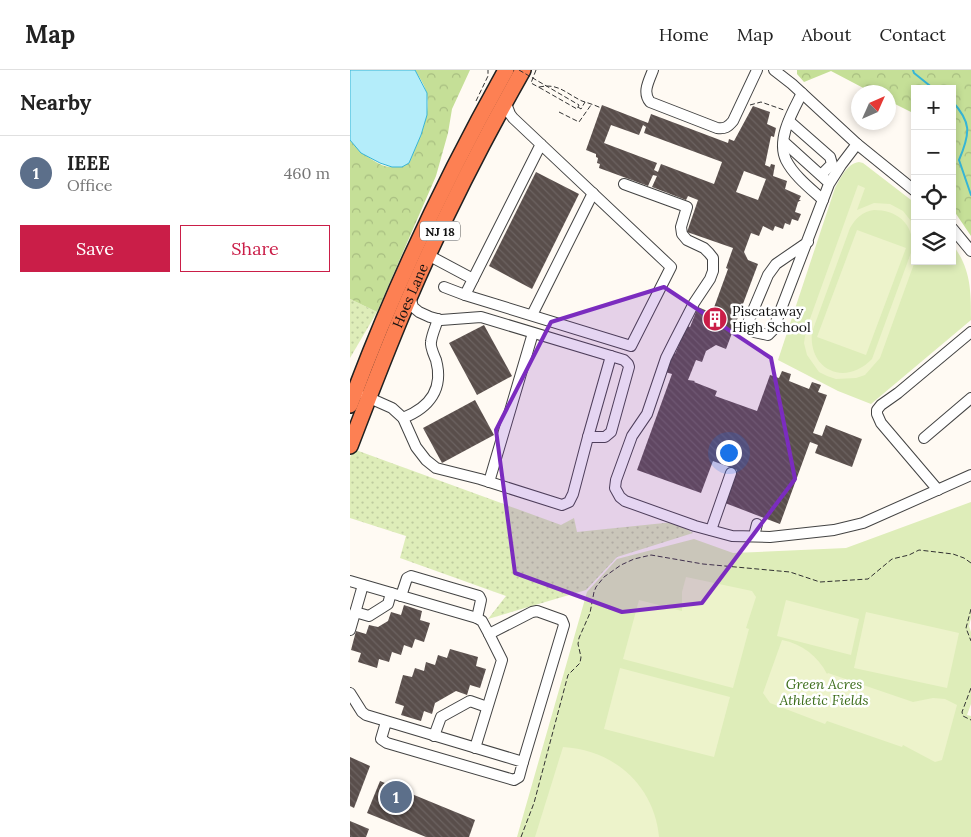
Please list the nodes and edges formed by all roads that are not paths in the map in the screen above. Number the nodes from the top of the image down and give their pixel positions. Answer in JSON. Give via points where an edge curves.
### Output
{"nodes":[{"id":1,"x":506,"y":70,"type":"edge"},
{"id":2,"x":523,"y":70,"type":"edge"},
{"id":3,"x":653,"y":70,"type":"edge"},
{"id":4,"x":757,"y":70,"type":"edge"},
{"id":5,"x":774,"y":70,"type":"edge"},
{"id":6,"x":802,"y":93,"type":"junction"},
{"id":7,"x":505,"y":100,"type":"junction"},
{"id":8,"x":787,"y":116,"type":"junction"},
{"id":9,"x":784,"y":142,"type":"junction"},
{"id":10,"x":541,"y":144,"type":"junction"},
{"id":11,"x":857,"y":144,"type":"junction"},
{"id":12,"x":821,"y":175,"type":"junction"},
{"id":13,"x":624,"y":184,"type":"dead end"},
{"id":14,"x":829,"y":184,"type":"junction"},
{"id":15,"x":911,"y":187,"type":"edge"},
{"id":16,"x":593,"y":193,"type":"junction"},
{"id":17,"x":823,"y":200,"type":"junction"},
{"id":18,"x":956,"y":233,"type":"edge"},
{"id":19,"x":808,"y":242,"type":"junction"},
{"id":20,"x":971,"y":251,"type":"edge"},
{"id":21,"x":428,"y":255,"type":"junction"},
{"id":22,"x":474,"y":279,"type":"junction"},
{"id":23,"x":444,"y":288,"type":"dead end"},
{"id":24,"x":465,"y":295,"type":"junction"},
{"id":25,"x":410,"y":296,"type":"junction"},
{"id":26,"x":532,"y":315,"type":"junction"},
{"id":27,"x":438,"y":319,"type":"junction"},
{"id":28,"x":971,"y":332,"type":"edge"},
{"id":29,"x":533,"y":333,"type":"junction"},
{"id":30,"x":611,"y":356,"type":"junction"},
{"id":31,"x":356,"y":396,"type":"edge"},
{"id":32,"x":971,"y":398,"type":"edge"},
{"id":33,"x":403,"y":418,"type":"junction"},
{"id":34,"x":588,"y":437,"type":"junction"},
{"id":35,"x":924,"y":438,"type":"dead end"},
{"id":36,"x":350,"y":446,"type":"edge"},
{"id":37,"x":731,"y":473,"type":"dead end"},
{"id":38,"x":971,"y":475,"type":"edge"},
{"id":39,"x":490,"y":482,"type":"junction"},
{"id":40,"x":938,"y":490,"type":"junction"},
{"id":41,"x":757,"y":524,"type":"dead end"},
{"id":42,"x":711,"y":530,"type":"junction"},
{"id":43,"x":754,"y":536,"type":"junction"},
{"id":44,"x":350,"y":581,"type":"edge"},
{"id":45,"x":363,"y":585,"type":"junction"},
{"id":46,"x":396,"y":594,"type":"junction"},
{"id":47,"x":354,"y":600,"type":"edge"},
{"id":48,"x":355,"y":612,"type":"junction"},
{"id":49,"x":476,"y":618,"type":"junction"},
{"id":50,"x":350,"y":630,"type":"edge"},
{"id":51,"x":490,"y":634,"type":"junction"},
{"id":52,"x":350,"y":693,"type":"edge"},
{"id":53,"x":488,"y":707,"type":"junction"},
{"id":54,"x":386,"y":722,"type":"junction"},
{"id":55,"x":434,"y":736,"type":"junction"},
{"id":56,"x":475,"y":748,"type":"junction"},
{"id":57,"x":523,"y":762,"type":"junction"}],
"edges":[{"from":1,"to":31,"type":"highway","name":"Hoes Lane","number":"NJ 18","via":[[450,172],[388,308]]},
{"from":2,"to":7,"type":"highway","name":"Hoes Lane","number":"NJ 18"},
{"from":3,"to":4,"type":"street","via":[[646,89],[650,102],[722,129],[733,121]]},
{"from":5,"to":6,"type":"street"},
{"from":6,"to":8,"type":"street"},
{"from":6,"to":11,"type":"street"},
{"from":7,"to":10,"type":"street","via":[[510,114]]},
{"from":7,"to":21,"type":"highway","name":"Hoes Lane","number":"NJ 18"},
{"from":8,"to":9,"type":"street"},
{"from":8,"to":12,"type":"street","via":[[830,157],[832,164]]},
{"from":9,"to":12,"type":"street"},
{"from":9,"to":17,"type":"street","via":[[786,159],[802,181]]},
{"from":10,"to":16,"type":"street"},
{"from":10,"to":22,"type":"street"},
{"from":11,"to":14,"type":"street"},
{"from":11,"to":15,"type":"street"},
{"from":12,"to":14,"type":"street"},
{"from":13,"to":42,"type":"street","via":[[687,207],[682,234],[704,248],[714,264],[710,279],[666,358],[647,414],[632,436],[615,488],[625,501]]},
{"from":14,"to":17,"type":"street"},
{"from":16,"to":26,"type":"street"},
{"from":16,"to":26,"type":"street","via":[[672,267],[631,346]]},
{"from":17,"to":19,"type":"street"},
{"from":18,"to":20,"type":"street"},
{"from":19,"to":19,"type":"street","via":[[773,330],[768,335],[754,332],[749,320],[768,275],[776,264]]},
{"from":21,"to":22,"type":"street"},
{"from":21,"to":25,"type":"highway","name":"Hoes Lane","number":"NJ 18"},
{"from":22,"to":24,"type":"street"},
{"from":23,"to":24,"type":"street"},
{"from":24,"to":26,"type":"street"},
{"from":25,"to":27,"type":"street","via":[[413,307],[419,312]]},
{"from":25,"to":31,"type":"highway","name":"Hoes Lane","number":"NJ 18"},
{"from":27,"to":29,"type":"street","via":[[481,317]]},
{"from":27,"to":33,"type":"street","via":[[430,344],[439,376],[436,390],[428,404]]},
{"from":28,"to":40,"type":"street","via":[[877,410],[881,423]]},
{"from":29,"to":30,"type":"street"},
{"from":29,"to":39,"type":"street"},
{"from":30,"to":34,"type":"street"},
{"from":30,"to":34,"type":"street","via":[[624,360],[629,368],[613,425],[605,437]]},
{"from":31,"to":33,"type":"street","via":[[392,408]]},
{"from":31,"to":36,"type":"highway","name":"Hoes Lane","number":"NJ 18"},
{"from":32,"to":35,"type":"street"},
{"from":33,"to":39,"type":"street","via":[[416,447],[436,468]]},
{"from":34,"to":39,"type":"street","via":[[573,494],[566,504]]},
{"from":37,"to":42,"type":"street"},
{"from":38,"to":40,"type":"street"},
{"from":40,"to":43,"type":"street","via":[[864,523],[834,530]]},
{"from":41,"to":43,"type":"street"},
{"from":42,"to":43,"type":"street","via":[[732,536]]},
{"from":44,"to":45,"type":"street"},
{"from":45,"to":46,"type":"street"},
{"from":45,"to":47,"type":"street"},
{"from":46,"to":48,"type":"street","via":[[388,604],[369,616]]},
{"from":46,"to":49,"type":"street"},
{"from":46,"to":49,"type":"street","via":[[406,578],[412,576],[479,596],[481,600]]},
{"from":47,"to":48,"type":"street"},
{"from":48,"to":50,"type":"street"},
{"from":49,"to":51,"type":"street","via":[[482,621]]},
{"from":51,"to":53,"type":"street","via":[[502,660]]},
{"from":51,"to":57,"type":"street","via":[[538,611],[562,620],[564,624]]},
{"from":52,"to":54,"type":"street","via":[[362,712]]},
{"from":53,"to":55,"type":"street","via":[[470,702],[441,717]]},
{"from":53,"to":56,"type":"street"},
{"from":54,"to":55,"type":"street"},
{"from":54,"to":57,"type":"street","via":[[381,739],[514,780],[519,778]]},
{"from":55,"to":56,"type":"street"},
{"from":56,"to":57,"type":"street"}]}
